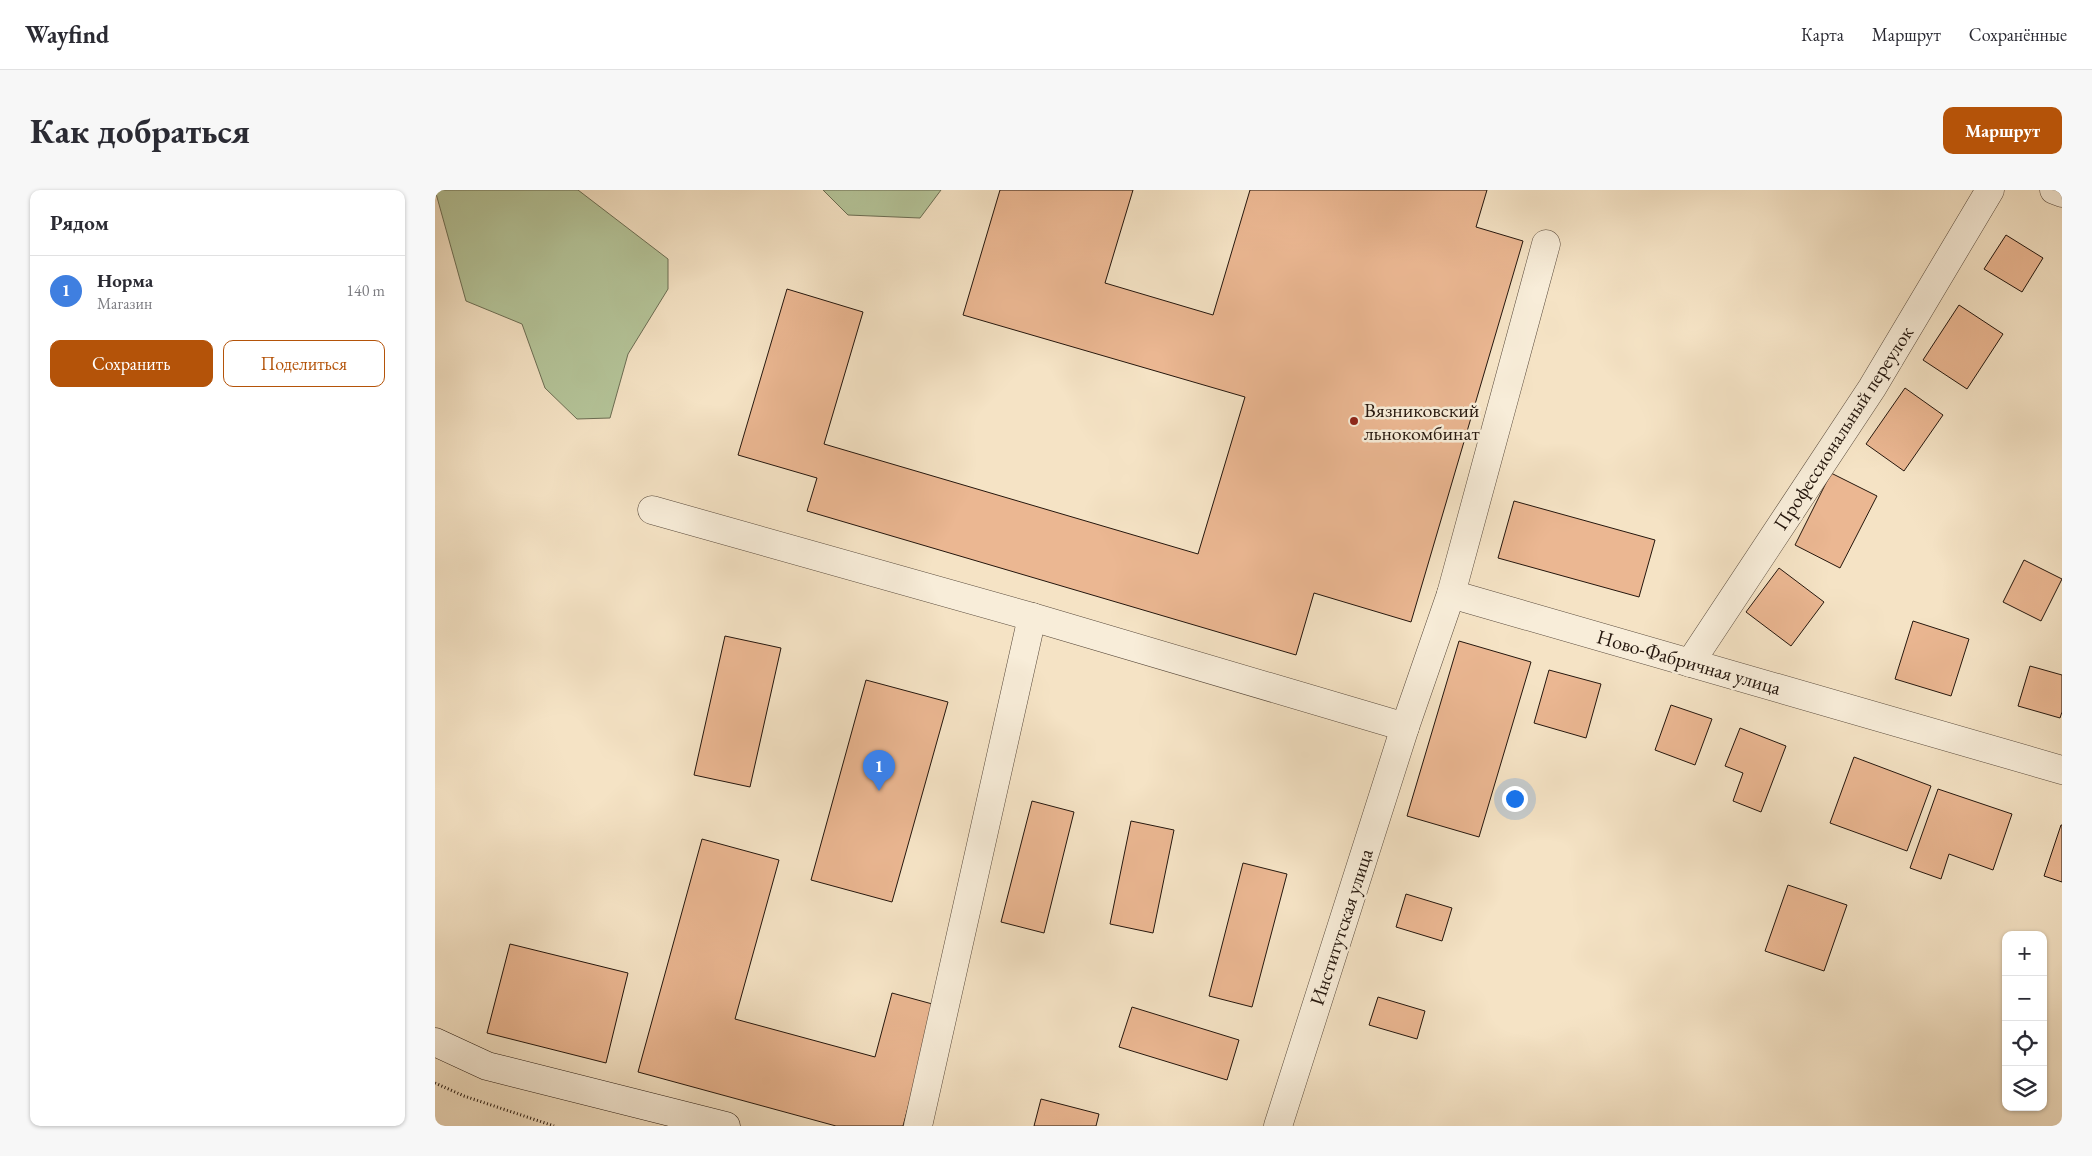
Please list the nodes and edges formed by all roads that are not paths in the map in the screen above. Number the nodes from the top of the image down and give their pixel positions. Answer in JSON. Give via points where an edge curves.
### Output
{"nodes":[{"id":1,"x":1990,"y":190,"type":"edge"},
{"id":2,"x":2054,"y":190,"type":"edge"},
{"id":3,"x":2062,"y":193,"type":"edge"},
{"id":4,"x":1546,"y":244,"type":"dead end"},
{"id":5,"x":652,"y":510,"type":"dead end"},
{"id":6,"x":1451,"y":594,"type":"junction"},
{"id":7,"x":1032,"y":617,"type":"junction"},
{"id":8,"x":1691,"y":662,"type":"junction"},
{"id":9,"x":1405,"y":727,"type":"junction"},
{"id":10,"x":2062,"y":770,"type":"edge"},
{"id":11,"x":435,"y":1042,"type":"edge"},
{"id":12,"x":726,"y":1126,"type":"edge"},
{"id":13,"x":918,"y":1126,"type":"edge"},
{"id":14,"x":1278,"y":1126,"type":"edge"}],
"edges":[{"from":1,"to":8,"type":"street","name":"Профессиональный переулок","via":[[1872,388]]},
{"from":2,"to":3,"type":"street"},
{"from":4,"to":6,"type":"street"},
{"from":5,"to":7,"type":"street"},
{"from":6,"to":8,"type":"street","name":"Ново-Фабричная улица"},
{"from":6,"to":9,"type":"street"},
{"from":7,"to":9,"type":"street"},
{"from":7,"to":13,"type":"street"},
{"from":8,"to":10,"type":"street","name":"Ново-Фабричная улица"},
{"from":9,"to":14,"type":"street","name":"Институтская улица"},
{"from":11,"to":12,"type":"street","via":[[487,1066]]}]}
